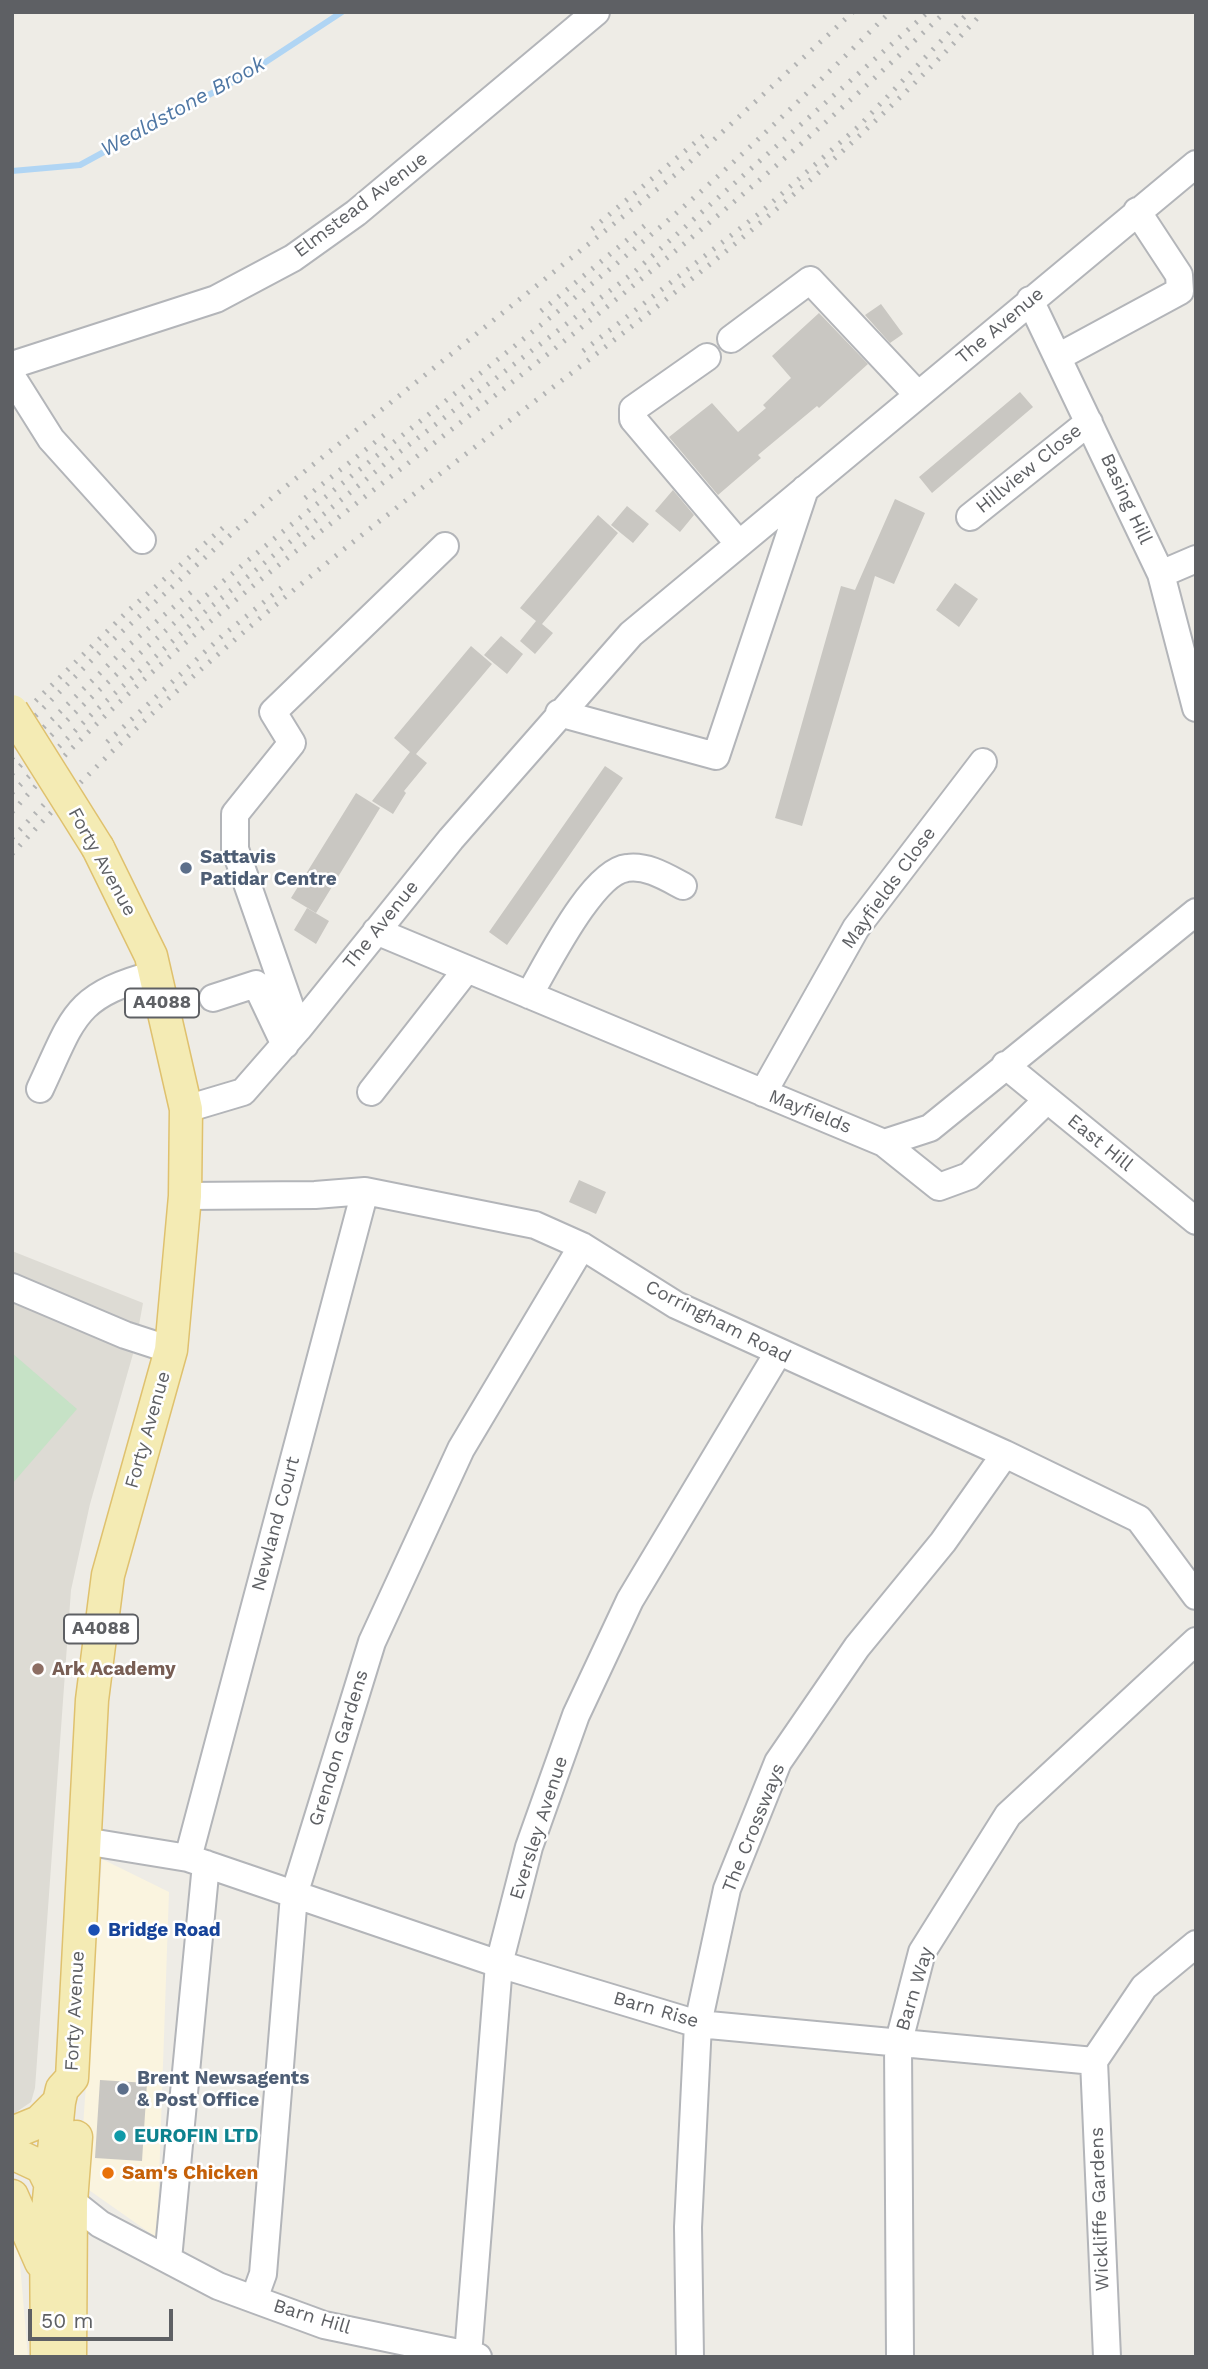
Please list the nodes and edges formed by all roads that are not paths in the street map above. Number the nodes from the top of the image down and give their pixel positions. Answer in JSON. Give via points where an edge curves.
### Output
{"nodes":[{"id":1,"x":596,"y":12,"type":"edge"},
{"id":2,"x":1196,"y":164,"type":"edge"},
{"id":3,"x":1137,"y":211,"type":"junction"},
{"id":4,"x":1030,"y":300,"type":"junction"},
{"id":5,"x":731,"y":339,"type":"dead end"},
{"id":6,"x":707,"y":357,"type":"dead end"},
{"id":7,"x":1058,"y":357,"type":"junction"},
{"id":8,"x":12,"y":365,"type":"edge"},
{"id":9,"x":12,"y":377,"type":"edge"},
{"id":10,"x":918,"y":394,"type":"junction"},
{"id":11,"x":1089,"y":422,"type":"junction"},
{"id":12,"x":804,"y":489,"type":"junction"},
{"id":13,"x":970,"y":517,"type":"dead end"},
{"id":14,"x":142,"y":540,"type":"dead end"},
{"id":15,"x":739,"y":544,"type":"junction"},
{"id":16,"x":445,"y":546,"type":"dead end"},
{"id":17,"x":1196,"y":559,"type":"edge"},
{"id":18,"x":1161,"y":574,"type":"junction"},
{"id":19,"x":1196,"y":708,"type":"edge"},
{"id":20,"x":12,"y":710,"type":"edge"},
{"id":21,"x":559,"y":713,"type":"junction"},
{"id":22,"x":983,"y":762,"type":"dead end"},
{"id":23,"x":683,"y":886,"type":"dead end"},
{"id":24,"x":1196,"y":912,"type":"edge"},
{"id":25,"x":376,"y":931,"type":"junction"},
{"id":26,"x":467,"y":969,"type":"junction"},
{"id":27,"x":155,"y":974,"type":"junction"},
{"id":28,"x":529,"y":995,"type":"junction"},
{"id":29,"x":213,"y":998,"type":"dead end"},
{"id":30,"x":291,"y":1037,"type":"junction"},
{"id":31,"x":1005,"y":1065,"type":"junction"},
{"id":32,"x":40,"y":1089,"type":"dead end"},
{"id":33,"x":371,"y":1092,"type":"dead end"},
{"id":34,"x":763,"y":1093,"type":"junction"},
{"id":35,"x":1047,"y":1100,"type":"junction"},
{"id":36,"x":186,"y":1109,"type":"junction"},
{"id":37,"x":884,"y":1143,"type":"junction"},
{"id":38,"x":365,"y":1191,"type":"junction"},
{"id":39,"x":186,"y":1196,"type":"junction"},
{"id":40,"x":1196,"y":1221,"type":"edge"},
{"id":41,"x":582,"y":1247,"type":"junction"},
{"id":42,"x":12,"y":1287,"type":"edge"},
{"id":43,"x":171,"y":1350,"type":"junction"},
{"id":44,"x":778,"y":1353,"type":"junction"},
{"id":45,"x":1005,"y":1454,"type":"junction"},
{"id":46,"x":1196,"y":1596,"type":"edge"},
{"id":47,"x":1196,"y":1641,"type":"edge"},
{"id":48,"x":84,"y":1841,"type":"junction"},
{"id":49,"x":197,"y":1861,"type":"junction"},
{"id":50,"x":295,"y":1895,"type":"junction"},
{"id":51,"x":1196,"y":1944,"type":"edge"},
{"id":52,"x":499,"y":1964,"type":"junction"},
{"id":53,"x":698,"y":2024,"type":"junction"},
{"id":54,"x":898,"y":2045,"type":"junction"},
{"id":55,"x":1094,"y":2061,"type":"junction"},
{"id":56,"x":66,"y":2090,"type":"junction"},
{"id":57,"x":12,"y":2133,"type":"edge"},
{"id":58,"x":12,"y":2153,"type":"edge"},
{"id":59,"x":12,"y":2177,"type":"edge"},
{"id":60,"x":61,"y":2193,"type":"junction"},
{"id":61,"x":12,"y":2196,"type":"edge"},
{"id":62,"x":168,"y":2259,"type":"junction"},
{"id":63,"x":47,"y":2276,"type":"junction"},
{"id":64,"x":254,"y":2299,"type":"junction"},
{"id":65,"x":64,"y":2355,"type":"edge"},
{"id":66,"x":473,"y":2356,"type":"edge"},
{"id":67,"x":691,"y":2357,"type":"edge"},
{"id":68,"x":900,"y":2357,"type":"edge"},
{"id":69,"x":1107,"y":2357,"type":"edge"}],
"edges":[{"from":1,"to":8,"type":"street","name":"Elmstead Avenue","via":[[356,213],[293,258],[216,299]]},
{"from":2,"to":3,"type":"street","name":"The Avenue"},
{"from":3,"to":4,"type":"street","name":"The Avenue"},
{"from":3,"to":7,"type":"street","via":[[1179,275],[1180,291]]},
{"from":4,"to":7,"type":"street","name":"Basing Hill"},
{"from":4,"to":10,"type":"street","name":"The Avenue"},
{"from":5,"to":10,"type":"street","via":[[810,280]]},
{"from":6,"to":15,"type":"street","via":[[633,410],[633,419]]},
{"from":7,"to":11,"type":"street","name":"Basing Hill"},
{"from":9,"to":14,"type":"street","via":[[51,439]]},
{"from":10,"to":12,"type":"street","name":"The Avenue"},
{"from":11,"to":13,"type":"street","name":"Hillview Close"},
{"from":11,"to":18,"type":"street","name":"Basing Hill"},
{"from":12,"to":15,"type":"street","name":"The Avenue"},
{"from":12,"to":21,"type":"street","via":[[716,757]]},
{"from":15,"to":21,"type":"street","name":"The Avenue","via":[[631,634]]},
{"from":16,"to":30,"type":"street","via":[[273,712],[292,743],[235,814],[235,849]]},
{"from":17,"to":18,"type":"street"},
{"from":18,"to":19,"type":"street","name":"Basing Hill"},
{"from":20,"to":27,"type":"main road","name":"Forty Avenue","number":"A4088","bridge":true,"via":[[98,849],[151,956]]},
{"from":21,"to":25,"type":"street","name":"The Avenue"},
{"from":22,"to":34,"type":"street","name":"Mayfields Close","via":[[856,928]]},
{"from":23,"to":28,"type":"street","via":[[642,867],[610,874],[582,907]]},
{"from":24,"to":31,"type":"street"},
{"from":25,"to":26,"type":"street","name":"Mayfields"},
{"from":25,"to":30,"type":"street","name":"The Avenue"},
{"from":26,"to":28,"type":"street","name":"Mayfields"},
{"from":26,"to":33,"type":"street"},
{"from":27,"to":32,"type":"street","via":[[100,993],[81,1008]]},
{"from":27,"to":36,"type":"main road","name":"Forty Avenue","number":"A4088"},
{"from":28,"to":34,"type":"street","name":"Mayfields"},
{"from":29,"to":30,"type":"street","via":[[256,984]]},
{"from":30,"to":36,"type":"street","name":"The Avenue","via":[[243,1092]]},
{"from":31,"to":35,"type":"street","name":"East Hill"},
{"from":31,"to":37,"type":"street","via":[[930,1128]]},
{"from":34,"to":37,"type":"street","name":"Mayfields"},
{"from":35,"to":37,"type":"street","name":"Mayfields","via":[[969,1176],[939,1187]]},
{"from":35,"to":40,"type":"street","name":"East Hill"},
{"from":36,"to":39,"type":"main road","name":"Forty Avenue","number":"A4088"},
{"from":38,"to":39,"type":"street","name":"Corringham Road"},
{"from":38,"to":41,"type":"street","name":"Corringham Road","via":[[535,1225]]},
{"from":38,"to":49,"type":"street","name":"Newland Court"},
{"from":39,"to":43,"type":"main road","name":"Forty Avenue","number":"A4088"},
{"from":41,"to":44,"type":"street","name":"Corringham Road","via":[[677,1306]]},
{"from":41,"to":50,"type":"street","name":"Grendon Gardens","via":[[461,1449],[372,1642]]},
{"from":42,"to":43,"type":"street"},
{"from":43,"to":48,"type":"main road","name":"Forty Avenue","number":"A4088","via":[[108,1575],[92,1700]]},
{"from":44,"to":45,"type":"street","name":"Corringham Road"},
{"from":44,"to":52,"type":"street","name":"Eversley Avenue","via":[[630,1601],[576,1715],[530,1847]]},
{"from":45,"to":46,"type":"street","name":"Corringham Road","via":[[1139,1519]]},
{"from":45,"to":53,"type":"street","name":"The Crossways","via":[[943,1542],[857,1647],[778,1762],[727,1889]]},
{"from":47,"to":54,"type":"street","name":"Barn Way","via":[[1008,1815],[922,1952]]},
{"from":48,"to":49,"type":"street","name":"Barn Rise"},
{"from":48,"to":56,"type":"main road","name":"Forty Avenue","number":"A4088"},
{"from":49,"to":50,"type":"street","name":"Barn Rise"},
{"from":49,"to":62,"type":"street","name":"Newland Court"},
{"from":50,"to":52,"type":"street","name":"Barn Rise"},
{"from":50,"to":64,"type":"street","name":"Grendon Gardens","via":[[263,2274]]},
{"from":51,"to":55,"type":"street","via":[[1144,1987]]},
{"from":52,"to":53,"type":"street","name":"Barn Rise"},
{"from":52,"to":66,"type":"street","name":"Eversley Avenue"},
{"from":53,"to":54,"type":"street","name":"Barn Rise"},
{"from":53,"to":67,"type":"street","name":"The Crossways","via":[[688,2227]]},
{"from":54,"to":55,"type":"street","name":"Barn Rise"},
{"from":54,"to":68,"type":"street","name":"Barn Way"},
{"from":55,"to":69,"type":"street","name":"Wickliffe Gardens"},
{"from":56,"to":57,"type":"main road","via":[[39,2122]]},
{"from":56,"to":60,"type":"main road","name":"Forty Avenue","number":"A4088"},
{"from":58,"to":60,"type":"main road","via":[[41,2167]]},
{"from":59,"to":60,"type":"main road"},
{"from":60,"to":62,"type":"street","name":"Barn Hill","via":[[100,2224]]},
{"from":60,"to":63,"type":"main road","number":"A4088"},
{"from":60,"to":65,"type":"main road"},
{"from":61,"to":63,"type":"main road"},
{"from":62,"to":64,"type":"street","name":"Barn Hill"},
{"from":63,"to":65,"type":"main road","number":"A4088"},
{"from":64,"to":66,"type":"street","name":"Barn Hill","via":[[324,2325]]}]}
